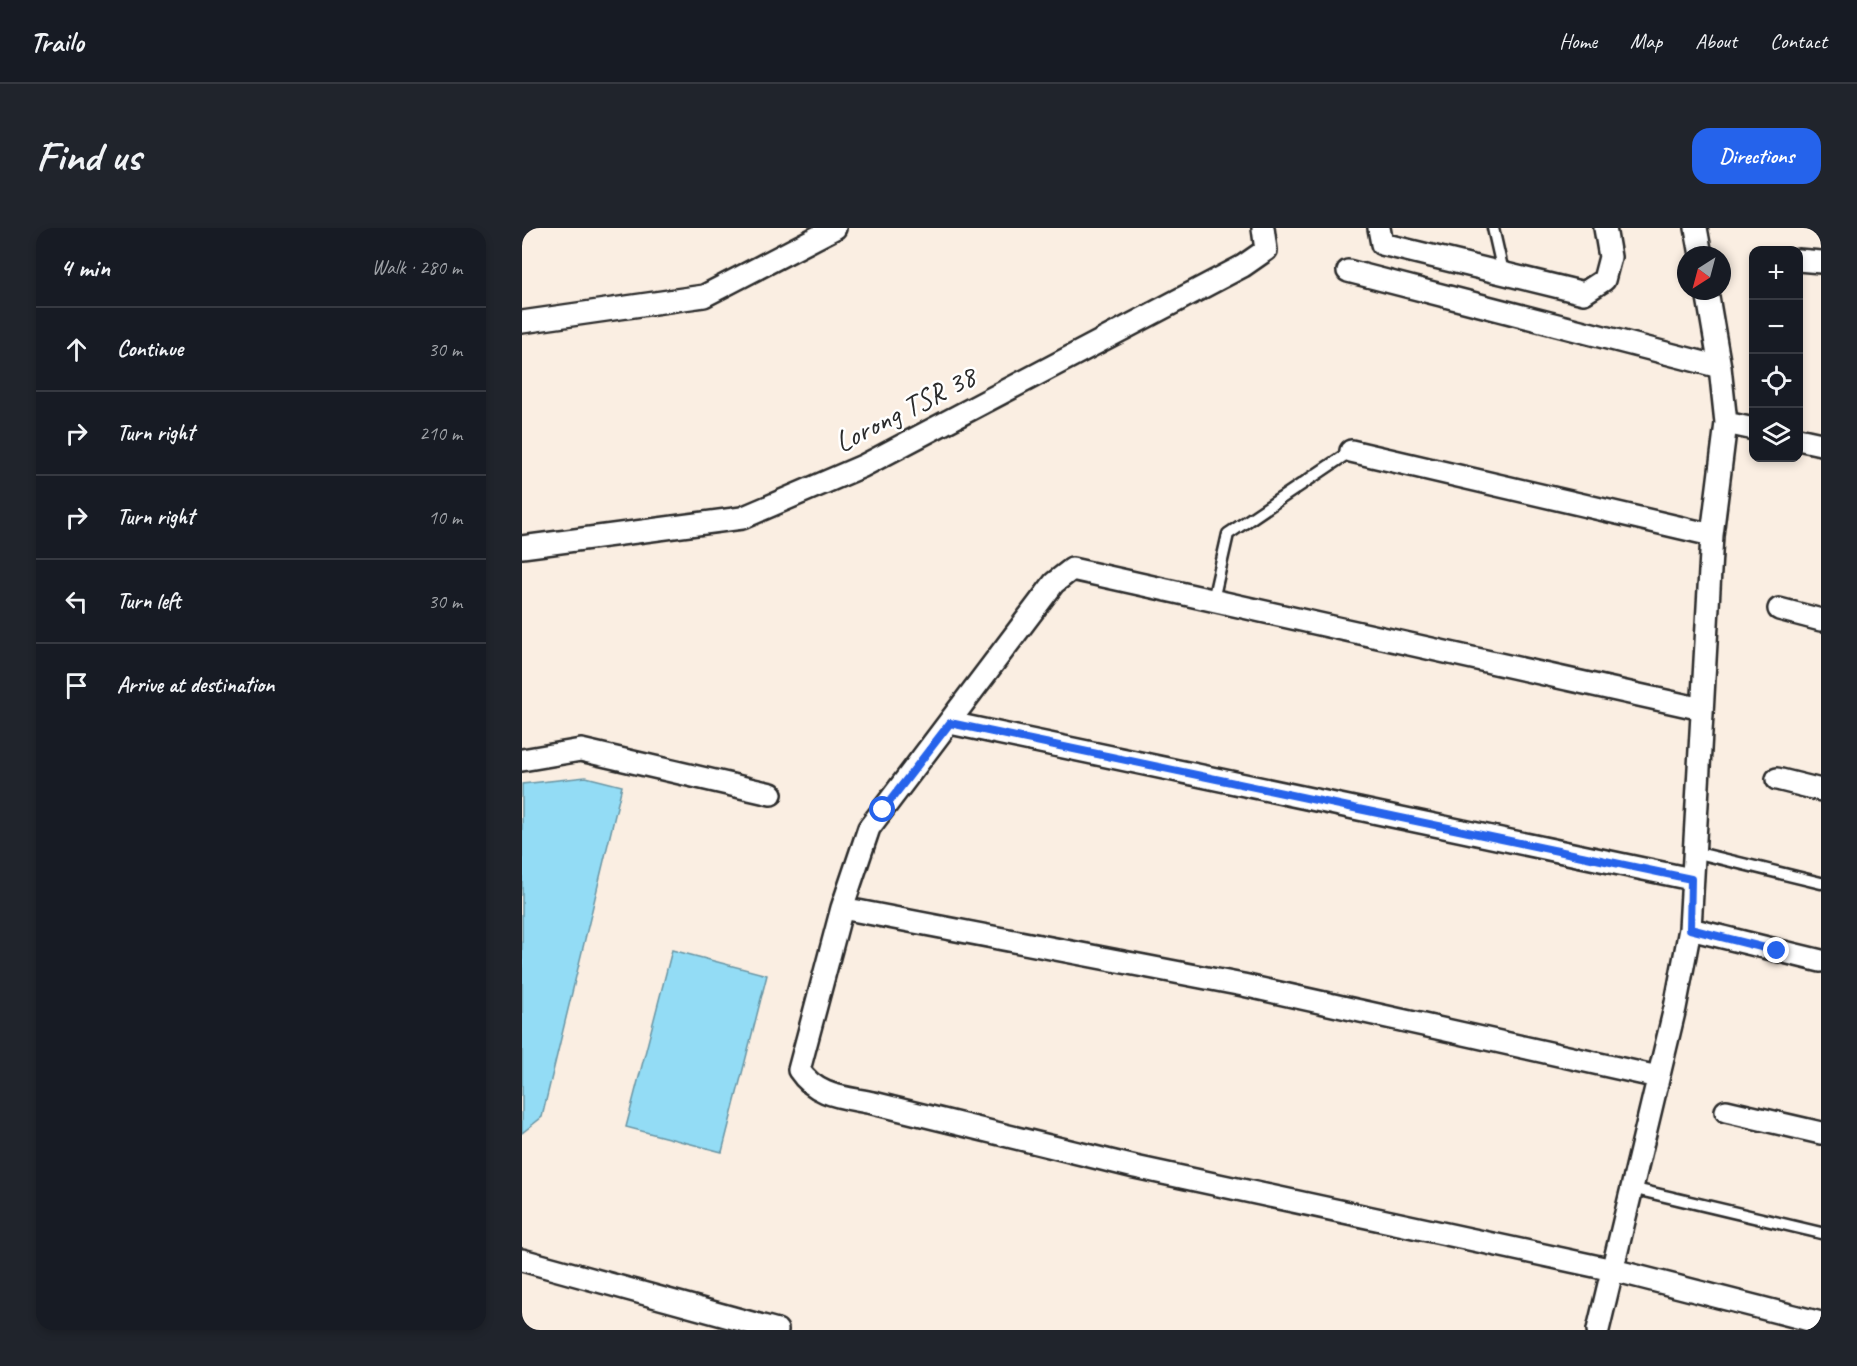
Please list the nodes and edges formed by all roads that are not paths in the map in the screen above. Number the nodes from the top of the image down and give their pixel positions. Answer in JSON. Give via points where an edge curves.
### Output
{"nodes":[{"id":1,"x":835,"y":228,"type":"edge"},
{"id":2,"x":1263,"y":228,"type":"edge"},
{"id":3,"x":1379,"y":228,"type":"edge"},
{"id":4,"x":1494,"y":228,"type":"edge"},
{"id":5,"x":1605,"y":228,"type":"edge"},
{"id":6,"x":1696,"y":228,"type":"edge"},
{"id":7,"x":1699,"y":246,"type":"edge"},
{"id":8,"x":1803,"y":260,"type":"edge"},
{"id":9,"x":1821,"y":262,"type":"edge"},
{"id":10,"x":1348,"y":271,"type":"dead end"},
{"id":11,"x":1503,"y":272,"type":"junction"},
{"id":12,"x":1709,"y":300,"type":"edge"},
{"id":13,"x":522,"y":322,"type":"edge"},
{"id":14,"x":1720,"y":367,"type":"junction"},
{"id":15,"x":1726,"y":423,"type":"junction"},
{"id":16,"x":1749,"y":428,"type":"edge"},
{"id":17,"x":1803,"y":440,"type":"edge"},
{"id":18,"x":1821,"y":444,"type":"edge"},
{"id":19,"x":1351,"y":451,"type":"joint"},
{"id":20,"x":1712,"y":535,"type":"junction"},
{"id":21,"x":522,"y":547,"type":"edge"},
{"id":22,"x":1213,"y":600,"type":"junction"},
{"id":23,"x":1779,"y":609,"type":"dead end"},
{"id":24,"x":1821,"y":620,"type":"edge"},
{"id":25,"x":1702,"y":709,"type":"junction"},
{"id":26,"x":950,"y":723,"type":"junction"},
{"id":27,"x":522,"y":760,"type":"edge"},
{"id":28,"x":1778,"y":779,"type":"dead end"},
{"id":29,"x":1821,"y":790,"type":"edge"},
{"id":30,"x":771,"y":794,"type":"dead end"},
{"id":31,"x":1694,"y":852,"type":"junction"},
{"id":32,"x":1691,"y":879,"type":"junction"},
{"id":33,"x":1821,"y":883,"type":"edge"},
{"id":34,"x":842,"y":908,"type":"junction"},
{"id":35,"x":1690,"y":929,"type":"junction"},
{"id":36,"x":1821,"y":961,"type":"edge"},
{"id":37,"x":1658,"y":1077,"type":"junction"},
{"id":38,"x":1726,"y":1111,"type":"dead end"},
{"id":39,"x":1821,"y":1133,"type":"edge"},
{"id":40,"x":1631,"y":1188,"type":"junction"},
{"id":41,"x":1821,"y":1233,"type":"edge"},
{"id":42,"x":522,"y":1260,"type":"edge"},
{"id":43,"x":1613,"y":1270,"type":"junction"},
{"id":44,"x":1821,"y":1323,"type":"edge"},
{"id":45,"x":777,"y":1330,"type":"edge"},
{"id":46,"x":1598,"y":1330,"type":"edge"}],
"edges":[{"from":1,"to":13,"type":"street","via":[[704,296]]},
{"from":2,"to":21,"type":"street","name":"Lorong TSR 38","via":[[1266,250],[1243,266],[863,466],[742,518]]},
{"from":3,"to":11,"type":"street","via":[[1382,243]]},
{"from":4,"to":11,"type":"lane"},
{"from":5,"to":11,"type":"street","via":[[1610,257],[1604,279],[1584,293]]},
{"from":6,"to":7,"type":"street"},
{"from":8,"to":9,"type":"street"},
{"from":10,"to":14,"type":"street"},
{"from":12,"to":14,"type":"street"},
{"from":14,"to":15,"type":"street"},
{"from":15,"to":16,"type":"street"},
{"from":15,"to":20,"type":"street"},
{"from":17,"to":18,"type":"street"},
{"from":19,"to":20,"type":"street"},
{"from":19,"to":22,"type":"lane","via":[[1228,534]]},
{"from":20,"to":25,"type":"street"},
{"from":22,"to":25,"type":"street"},
{"from":22,"to":26,"type":"street","via":[[1072,569],[1054,583]]},
{"from":23,"to":24,"type":"street"},
{"from":25,"to":31,"type":"street"},
{"from":26,"to":32,"type":"street"},
{"from":26,"to":34,"type":"street","via":[[869,828]]},
{"from":27,"to":30,"type":"street","via":[[581,750]]},
{"from":28,"to":29,"type":"street"},
{"from":31,"to":32,"type":"street"},
{"from":31,"to":33,"type":"lane"},
{"from":32,"to":35,"type":"street"},
{"from":34,"to":37,"type":"street","via":[[1243,986]]},
{"from":34,"to":43,"type":"street","via":[[800,1070],[807,1082],[830,1095],[1135,1167]]},
{"from":35,"to":36,"type":"street"},
{"from":35,"to":37,"type":"street"},
{"from":37,"to":40,"type":"street"},
{"from":38,"to":39,"type":"street"},
{"from":40,"to":41,"type":"lane"},
{"from":40,"to":43,"type":"street"},
{"from":42,"to":45,"type":"street"},
{"from":43,"to":44,"type":"street"},
{"from":43,"to":46,"type":"street"}]}
